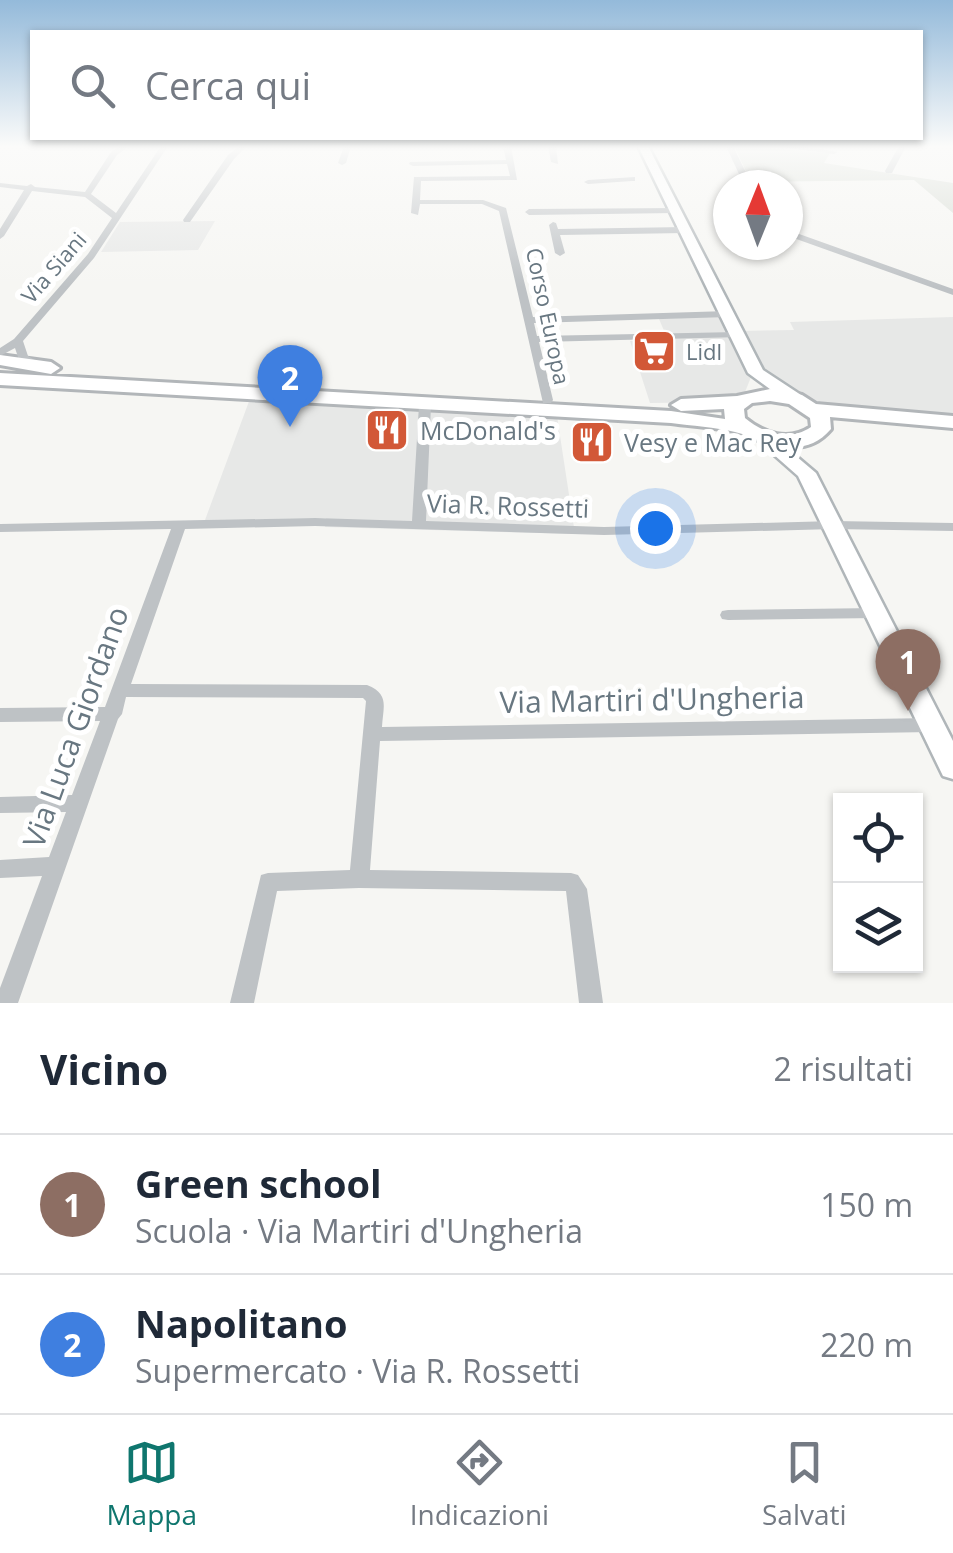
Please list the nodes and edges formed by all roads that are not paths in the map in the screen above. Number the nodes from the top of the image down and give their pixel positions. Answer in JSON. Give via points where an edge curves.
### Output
{"nodes":[{"id":1,"x":27,"y":193,"type":"edge"},
{"id":2,"x":73,"y":193,"type":"edge"},
{"id":3,"x":134,"y":193,"type":"edge"},
{"id":4,"x":207,"y":193,"type":"edge"},
{"id":5,"x":417,"y":193,"type":"edge"},
{"id":6,"x":666,"y":193,"type":"edge"},
{"id":7,"x":87,"y":195,"type":"joint"},
{"id":8,"x":675,"y":210,"type":"junction"},
{"id":9,"x":530,"y":212,"type":"dead end"},
{"id":10,"x":550,"y":212,"type":"junction"},
{"id":11,"x":115,"y":216,"type":"junction"},
{"id":12,"x":187,"y":220,"type":"dead end"},
{"id":13,"x":685,"y":230,"type":"junction"},
{"id":14,"x":554,"y":232,"type":"junction"},
{"id":15,"x":0,"y":236,"type":"edge"},
{"id":16,"x":803,"y":238,"type":"edge"},
{"id":17,"x":560,"y":253,"type":"dead end"},
{"id":18,"x":953,"y":292,"type":"edge"},
{"id":19,"x":728,"y":314,"type":"junction"},
{"id":20,"x":531,"y":320,"type":"junction"},
{"id":21,"x":738,"y":335,"type":"junction"},
{"id":22,"x":535,"y":339,"type":"junction"},
{"id":23,"x":18,"y":341,"type":"junction"},
{"id":24,"x":3,"y":366,"type":"edge"},
{"id":25,"x":38,"y":366,"type":"junction"},
{"id":26,"x":756,"y":373,"type":"junction"},
{"id":27,"x":794,"y":399,"type":"junction"},
{"id":28,"x":547,"y":400,"type":"junction"},
{"id":29,"x":743,"y":400,"type":"junction"},
{"id":30,"x":425,"y":405,"type":"junction"},
{"id":31,"x":814,"y":410,"type":"junction"},
{"id":32,"x":953,"y":422,"type":"edge"},
{"id":33,"x":741,"y":426,"type":"junction"},
{"id":34,"x":953,"y":432,"type":"edge"},
{"id":35,"x":813,"y":436,"type":"junction"},
{"id":36,"x":764,"y":438,"type":"junction"},
{"id":37,"x":806,"y":473,"type":"junction"},
{"id":38,"x":419,"y":524,"type":"junction"},
{"id":39,"x":834,"y":525,"type":"junction"},
{"id":40,"x":953,"y":527,"type":"edge"},
{"id":41,"x":0,"y":528,"type":"edge"},
{"id":42,"x":179,"y":528,"type":"junction"},
{"id":43,"x":877,"y":613,"type":"junction"},
{"id":44,"x":728,"y":615,"type":"dead end"},
{"id":45,"x":120,"y":690,"type":"junction"},
{"id":46,"x":0,"y":714,"type":"edge"},
{"id":47,"x":113,"y":714,"type":"junction"},
{"id":48,"x":932,"y":725,"type":"junction"},
{"id":49,"x":372,"y":734,"type":"junction"},
{"id":50,"x":953,"y":768,"type":"edge"},
{"id":51,"x":80,"y":803,"type":"junction"},
{"id":52,"x":0,"y":804,"type":"edge"},
{"id":53,"x":56,"y":866,"type":"junction"},
{"id":54,"x":0,"y":870,"type":"edge"},
{"id":55,"x":359,"y":879,"type":"junction"},
{"id":56,"x":6,"y":1003,"type":"edge"},
{"id":57,"x":242,"y":1003,"type":"edge"},
{"id":58,"x":591,"y":1003,"type":"edge"}],
"edges":[{"from":1,"to":15,"type":"street"},
{"from":2,"to":7,"type":"street"},
{"from":3,"to":11,"type":"street","name":"Via Siani"},
{"from":4,"to":12,"type":"street"},
{"from":5,"to":20,"type":"street","name":"Corso Europa","via":[[416,208],[483,202],[504,210]]},
{"from":6,"to":8,"type":"main road"},
{"from":7,"to":11,"type":"street"},
{"from":8,"to":10,"type":"street"},
{"from":8,"to":13,"type":"main road"},
{"from":9,"to":10,"type":"street"},
{"from":10,"to":14,"type":"street"},
{"from":11,"to":23,"type":"street","name":"Via Siani","via":[[91,256]]},
{"from":13,"to":14,"type":"street"},
{"from":13,"to":19,"type":"main road"},
{"from":14,"to":17,"type":"street"},
{"from":16,"to":18,"type":"street"},
{"from":19,"to":20,"type":"street"},
{"from":19,"to":21,"type":"main road"},
{"from":20,"to":22,"type":"street","name":"Corso Europa"},
{"from":21,"to":22,"type":"street"},
{"from":21,"to":26,"type":"main road"},
{"from":22,"to":28,"type":"street","name":"Corso Europa"},
{"from":23,"to":24,"type":"street","name":"Via Siani"},
{"from":23,"to":25,"type":"street","via":[[22,358]]},
{"from":24,"to":25,"type":"main road"},
{"from":24,"to":30,"type":"main road"},
{"from":25,"to":28,"type":"main road"},
{"from":26,"to":27,"type":"main road"},
{"from":26,"to":29,"type":"main road"},
{"from":27,"to":29,"type":"main road"},
{"from":27,"to":31,"type":"main road"},
{"from":28,"to":29,"type":"main road","via":[[664,406]]},
{"from":29,"to":33,"type":"main road","via":[[733,414]]},
{"from":30,"to":33,"type":"main road"},
{"from":30,"to":38,"type":"street"},
{"from":31,"to":32,"type":"main road"},
{"from":31,"to":35,"type":"main road","via":[[822,422]]},
{"from":33,"to":36,"type":"main road"},
{"from":34,"to":35,"type":"main road","via":[[882,428]]},
{"from":35,"to":36,"type":"main road"},
{"from":35,"to":37,"type":"main road"},
{"from":36,"to":37,"type":"main road"},
{"from":37,"to":39,"type":"main road"},
{"from":38,"to":39,"type":"street","name":"Via R. Rossetti","via":[[604,531]]},
{"from":38,"to":42,"type":"street","name":"Via R. Rossetti"},
{"from":39,"to":40,"type":"street","name":"Via R. Rossetti"},
{"from":39,"to":43,"type":"main road"},
{"from":41,"to":42,"type":"street","name":"Via R. Rossetti"},
{"from":42,"to":45,"type":"street","name":"Via Luca Giordano"},
{"from":43,"to":44,"type":"street"},
{"from":43,"to":48,"type":"main road"},
{"from":45,"to":47,"type":"street","name":"Via Luca Giordano"},
{"from":45,"to":49,"type":"street","via":[[367,692],[376,698]]},
{"from":46,"to":47,"type":"street"},
{"from":47,"to":51,"type":"street","name":"Via Luca Giordano"},
{"from":48,"to":49,"type":"street","name":"Via Martiri d'Ungheria"},
{"from":48,"to":50,"type":"main road"},
{"from":49,"to":55,"type":"street"},
{"from":51,"to":52,"type":"street"},
{"from":51,"to":53,"type":"street","name":"Via Luca Giordano"},
{"from":53,"to":54,"type":"street"},
{"from":53,"to":56,"type":"street","name":"Via Luca Giordano"},
{"from":55,"to":57,"type":"street","via":[[266,884]]},
{"from":55,"to":58,"type":"street","via":[[574,884]]}]}
